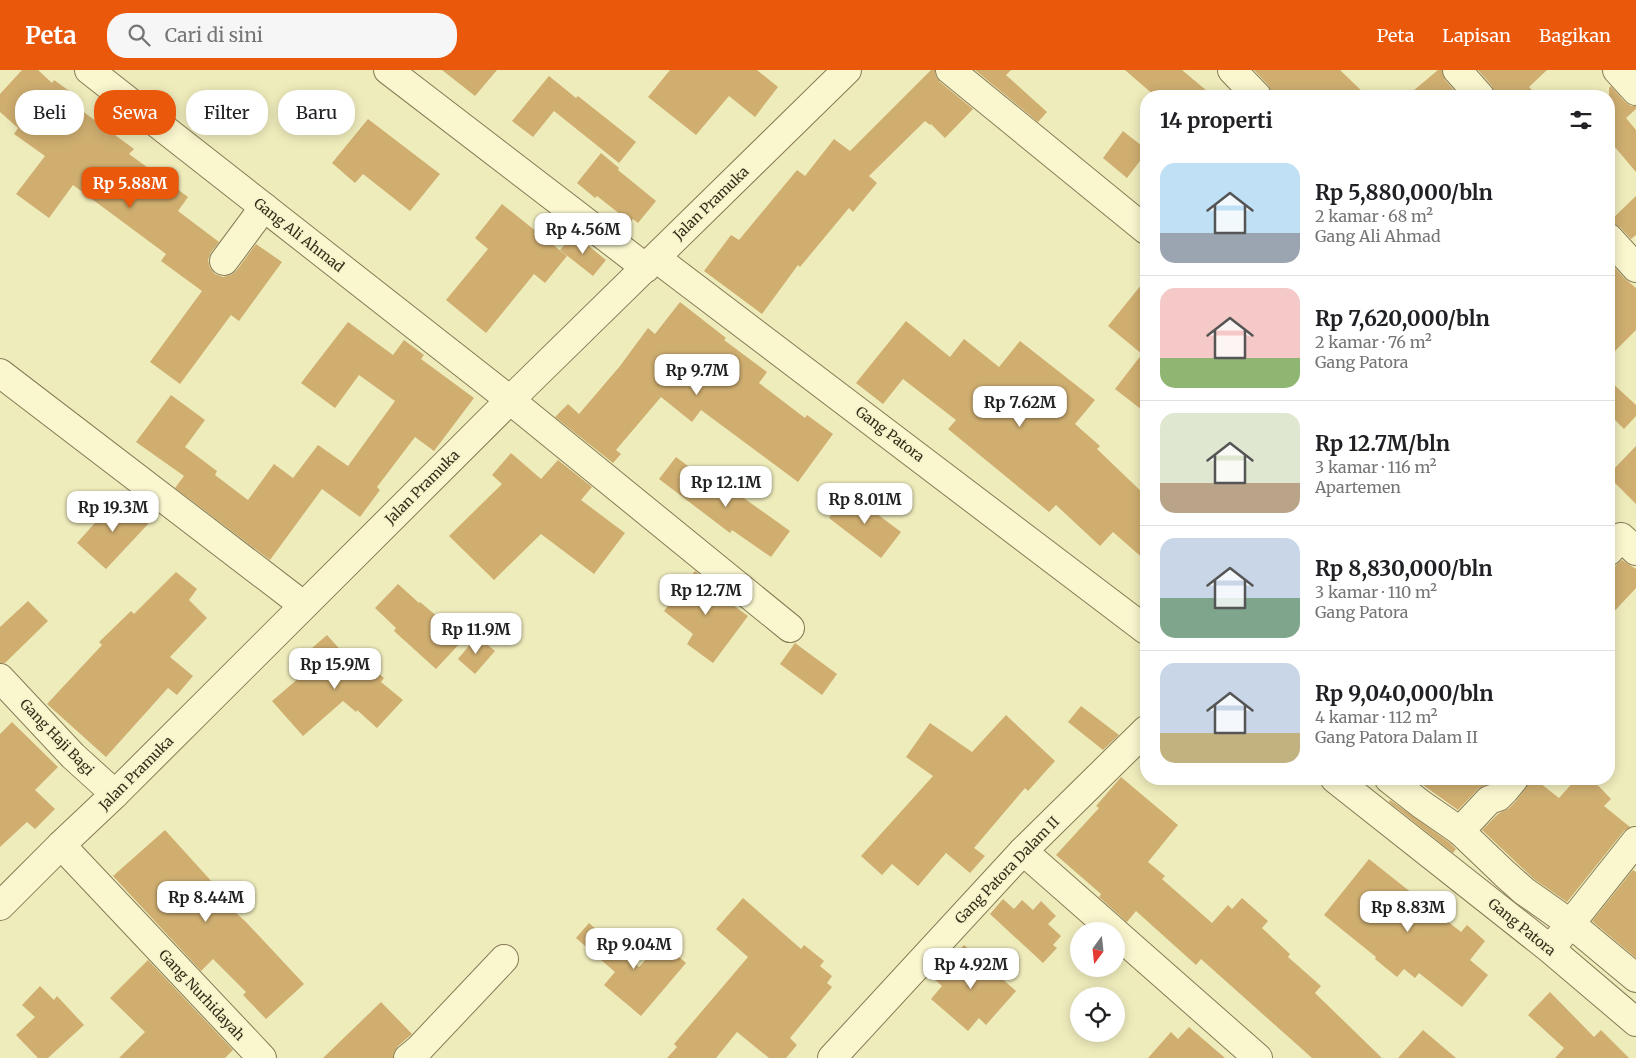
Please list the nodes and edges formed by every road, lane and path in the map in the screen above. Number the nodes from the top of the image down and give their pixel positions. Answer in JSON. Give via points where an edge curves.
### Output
{"nodes":[{"id":1,"x":89,"y":70,"type":"edge"},
{"id":2,"x":388,"y":70,"type":"edge"},
{"id":3,"x":847,"y":70,"type":"edge"},
{"id":4,"x":950,"y":70,"type":"edge"},
{"id":5,"x":1232,"y":70,"type":"edge"},
{"id":6,"x":1457,"y":70,"type":"edge"},
{"id":7,"x":1617,"y":70,"type":"edge"},
{"id":8,"x":1251,"y":90,"type":"edge"},
{"id":9,"x":1475,"y":90,"type":"edge"},
{"id":10,"x":1636,"y":91,"type":"edge"},
{"id":11,"x":264,"y":207,"type":"junction"},
{"id":12,"x":1140,"y":225,"type":"edge"},
{"id":13,"x":224,"y":261,"type":"dead end"},
{"id":14,"x":651,"y":263,"type":"junction"},
{"id":15,"x":0,"y":373,"type":"edge"},
{"id":16,"x":510,"y":400,"type":"junction"},
{"id":17,"x":303,"y":605,"type":"junction"},
{"id":18,"x":1140,"y":626,"type":"edge"},
{"id":19,"x":790,"y":628,"type":"dead end"},
{"id":20,"x":0,"y":678,"type":"edge"},
{"id":21,"x":1140,"y":736,"type":"edge"},
{"id":22,"x":1343,"y":785,"type":"edge"},
{"id":23,"x":1396,"y":785,"type":"edge"},
{"id":24,"x":1509,"y":785,"type":"edge"},
{"id":25,"x":115,"y":794,"type":"junction"},
{"id":26,"x":1421,"y":804,"type":"junction"},
{"id":27,"x":1402,"y":831,"type":"junction"},
{"id":28,"x":1466,"y":837,"type":"junction"},
{"id":29,"x":1636,"y":841,"type":"edge"},
{"id":30,"x":60,"y":845,"type":"junction"},
{"id":31,"x":1023,"y":851,"type":"junction"},
{"id":32,"x":1451,"y":870,"type":"junction"},
{"id":33,"x":0,"y":906,"type":"edge"},
{"id":34,"x":1104,"y":922,"type":"edge"},
{"id":35,"x":1571,"y":924,"type":"junction"},
{"id":36,"x":1125,"y":941,"type":"edge"},
{"id":37,"x":1550,"y":949,"type":"junction"},
{"id":38,"x":504,"y":959,"type":"dead end"},
{"id":39,"x":1636,"y":978,"type":"edge"},
{"id":40,"x":1631,"y":1009,"type":"edge"},
{"id":41,"x":262,"y":1058,"type":"edge"},
{"id":42,"x":408,"y":1058,"type":"edge"},
{"id":43,"x":832,"y":1058,"type":"edge"},
{"id":44,"x":1258,"y":1058,"type":"edge"}],
"edges":[{"from":1,"to":11,"type":"street","name":"Gang Ali Ahmad"},
{"from":2,"to":14,"type":"street","name":"Gang Patora"},
{"from":3,"to":14,"type":"street","name":"Jalan Pramuka"},
{"from":4,"to":12,"type":"street"},
{"from":5,"to":8,"type":"street"},
{"from":6,"to":9,"type":"street"},
{"from":7,"to":10,"type":"street"},
{"from":11,"to":13,"type":"street"},
{"from":11,"to":16,"type":"street","name":"Gang Ali Ahmad"},
{"from":14,"to":16,"type":"street","name":"Jalan Pramuka"},
{"from":14,"to":18,"type":"street","name":"Gang Patora"},
{"from":15,"to":17,"type":"street"},
{"from":16,"to":17,"type":"street","name":"Jalan Pramuka"},
{"from":16,"to":19,"type":"street","name":"Gang Ali Ahmad"},
{"from":17,"to":25,"type":"street","name":"Jalan Pramuka"},
{"from":20,"to":25,"type":"street","name":"Gang Haji Bagi","via":[[73,756]]},
{"from":21,"to":31,"type":"street","name":"Gang Patora Dalam II"},
{"from":22,"to":27,"type":"street","name":"Gang Patora"},
{"from":23,"to":26,"type":"street"},
{"from":24,"to":28,"type":"street","via":[[1498,797],[1489,800]]},
{"from":25,"to":30,"type":"street","name":"Jalan Pramuka"},
{"from":26,"to":27,"type":"street"},
{"from":26,"to":28,"type":"street"},
{"from":27,"to":32,"type":"street","name":"Gang Patora"},
{"from":28,"to":32,"type":"street"},
{"from":28,"to":35,"type":"street","via":[[1524,890]]},
{"from":29,"to":35,"type":"street"},
{"from":30,"to":33,"type":"street","name":"Jalan Pramuka"},
{"from":30,"to":41,"type":"street","name":"Gang Nurhidayah"},
{"from":31,"to":34,"type":"street"},
{"from":31,"to":43,"type":"street","name":"Gang Patora Dalam II"},
{"from":32,"to":37,"type":"street","name":"Gang Patora"},
{"from":35,"to":37,"type":"street"},
{"from":35,"to":39,"type":"street"},
{"from":36,"to":44,"type":"street"},
{"from":37,"to":40,"type":"street","name":"Gang Patora"},
{"from":38,"to":42,"type":"street"}]}
